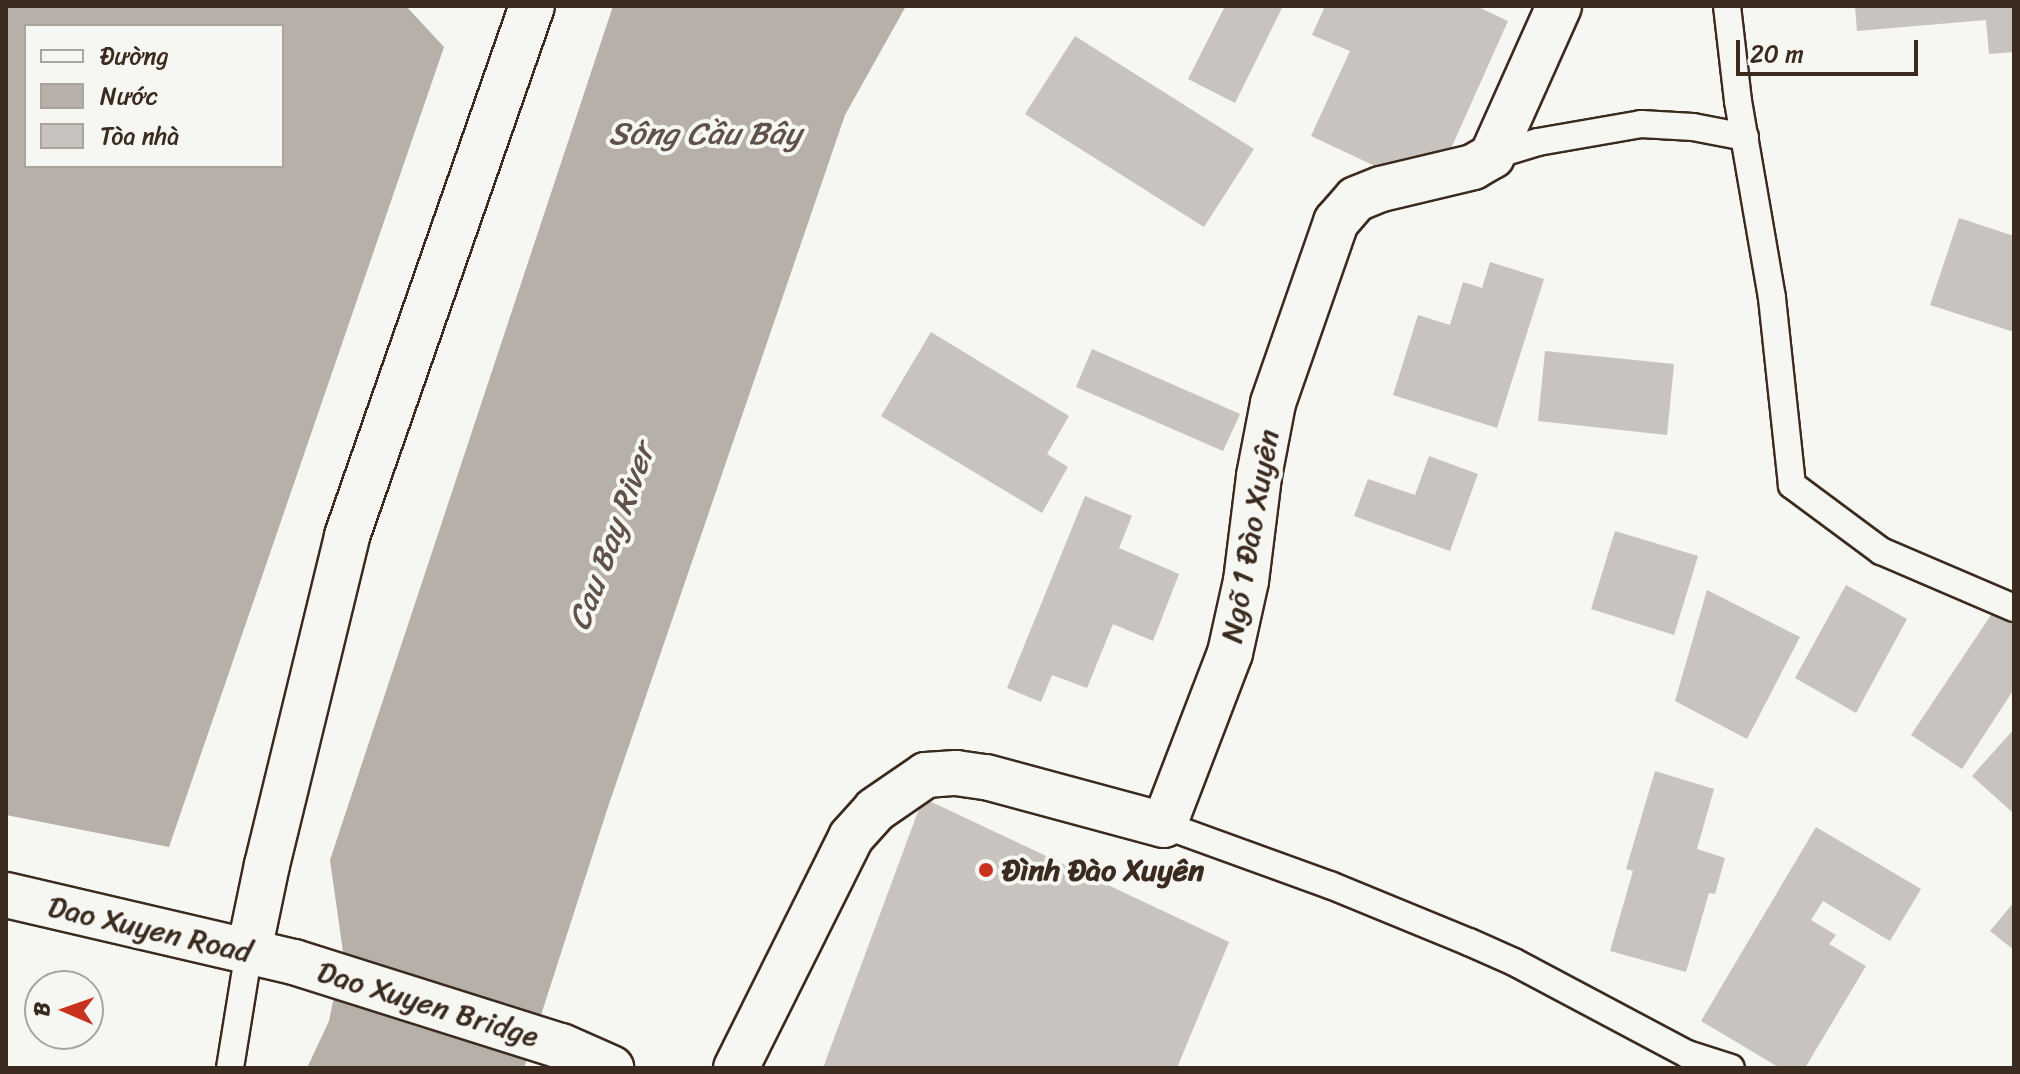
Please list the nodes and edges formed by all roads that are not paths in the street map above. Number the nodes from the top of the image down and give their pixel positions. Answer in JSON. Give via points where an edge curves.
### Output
{"nodes":[{"id":1,"x":532,"y":6,"type":"edge"},
{"id":2,"x":1559,"y":6,"type":"edge"},
{"id":3,"x":1727,"y":6,"type":"edge"},
{"id":4,"x":1745,"y":137,"type":"junction"},
{"id":5,"x":1492,"y":156,"type":"junction"},
{"id":6,"x":2014,"y":608,"type":"edge"},
{"id":7,"x":1164,"y":825,"type":"junction"},
{"id":8,"x":6,"y":895,"type":"edge"},
{"id":9,"x":249,"y":951,"type":"junction"},
{"id":10,"x":294,"y":962,"type":"joint"},
{"id":11,"x":558,"y":1057,"type":"edge"},
{"id":12,"x":230,"y":1068,"type":"edge"},
{"id":13,"x":611,"y":1068,"type":"edge"},
{"id":14,"x":736,"y":1068,"type":"edge"},
{"id":15,"x":1731,"y":1068,"type":"edge"}],
"edges":[{"from":1,"to":9,"type":"street","via":[[347,536]]},
{"from":2,"to":5,"type":"street"},
{"from":3,"to":4,"type":"lane"},
{"from":4,"to":5,"type":"lane","via":[[1641,124],[1538,142]]},
{"from":4,"to":6,"type":"lane","via":[[1772,298],[1792,485],[1881,551]]},
{"from":5,"to":7,"type":"street","name":"Ngõ 1 Đào Xuyên","via":[[1473,167],[1356,199],[1336,222],[1273,403],[1230,653]]},
{"from":7,"to":14,"type":"street","via":[[986,777],[926,775],[875,810],[851,837]]},
{"from":7,"to":15,"type":"lane","via":[[1480,947],[1687,1054]]},
{"from":8,"to":9,"type":"street","name":"Dao Xuyen Road"},
{"from":9,"to":10,"type":"street","name":"Dao Xuyen Road"},
{"from":9,"to":12,"type":"lane"},
{"from":10,"to":11,"type":"street","name":"Dao Xuyen Bridge"},
{"from":11,"to":13,"type":"street"}]}
